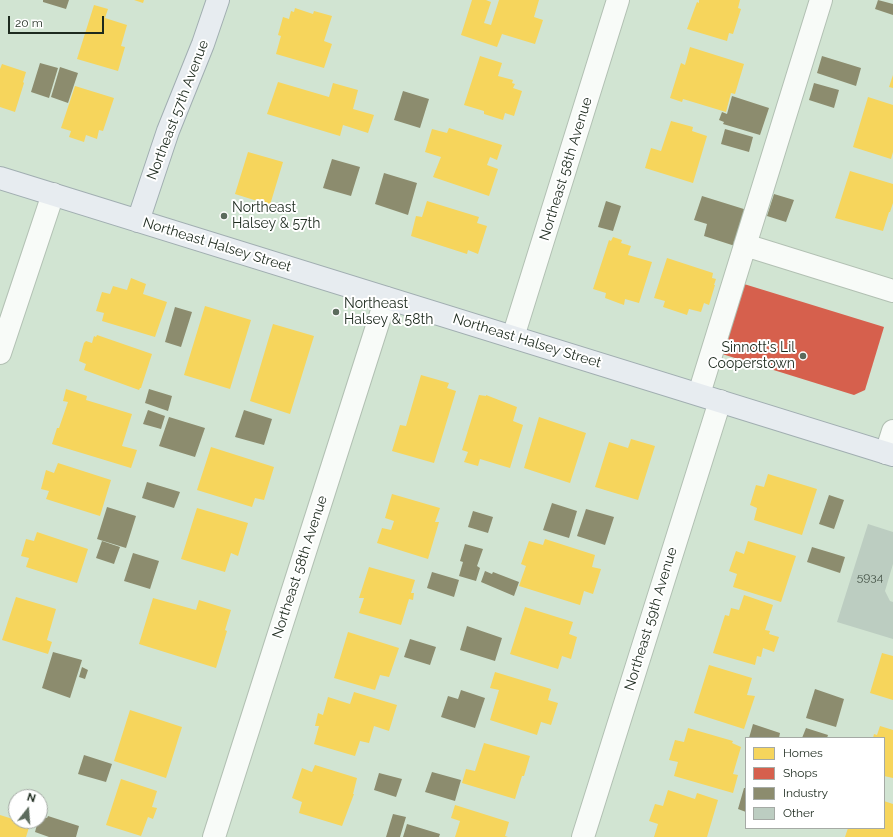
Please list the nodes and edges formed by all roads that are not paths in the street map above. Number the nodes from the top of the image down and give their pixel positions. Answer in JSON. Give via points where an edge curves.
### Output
{"nodes":[{"id":1,"x":218,"y":0,"type":"edge"},
{"id":2,"x":618,"y":0,"type":"edge"},
{"id":3,"x":820,"y":0,"type":"edge"},
{"id":4,"x":0,"y":178,"type":"edge"},
{"id":5,"x":53,"y":194,"type":"junction"},
{"id":6,"x":138,"y":221,"type":"junction"},
{"id":7,"x":745,"y":245,"type":"junction"},
{"id":8,"x":893,"y":291,"type":"edge"},
{"id":9,"x":386,"y":298,"type":"junction"},
{"id":10,"x":513,"y":337,"type":"junction"},
{"id":11,"x":0,"y":353,"type":"edge"},
{"id":12,"x":699,"y":394,"type":"junction"},
{"id":13,"x":720,"y":401,"type":"junction"},
{"id":14,"x":893,"y":431,"type":"edge"},
{"id":15,"x":890,"y":454,"type":"edge"},
{"id":16,"x":214,"y":837,"type":"edge"},
{"id":17,"x":583,"y":837,"type":"edge"}],
"edges":[{"from":1,"to":6,"type":"main road","name":"Northeast 57th Avenue","via":[[168,130]]},
{"from":2,"to":10,"type":"street","name":"Northeast 58th Avenue"},
{"from":3,"to":7,"type":"street"},
{"from":4,"to":5,"type":"main road","name":"Northeast Halsey Street"},
{"from":5,"to":6,"type":"main road","name":"Northeast Halsey Street"},
{"from":5,"to":11,"type":"street"},
{"from":6,"to":9,"type":"main road","name":"Northeast Halsey Street"},
{"from":7,"to":8,"type":"street"},
{"from":7,"to":12,"type":"street"},
{"from":9,"to":10,"type":"main road","name":"Northeast Halsey Street"},
{"from":9,"to":16,"type":"street","name":"Northeast 58th Avenue"},
{"from":10,"to":12,"type":"main road","name":"Northeast Halsey Street"},
{"from":12,"to":13,"type":"main road","name":"Northeast Halsey Street"},
{"from":13,"to":15,"type":"main road","name":"Northeast Halsey Street"},
{"from":13,"to":17,"type":"street","name":"Northeast 59th Avenue"},
{"from":14,"to":15,"type":"street"}]}
